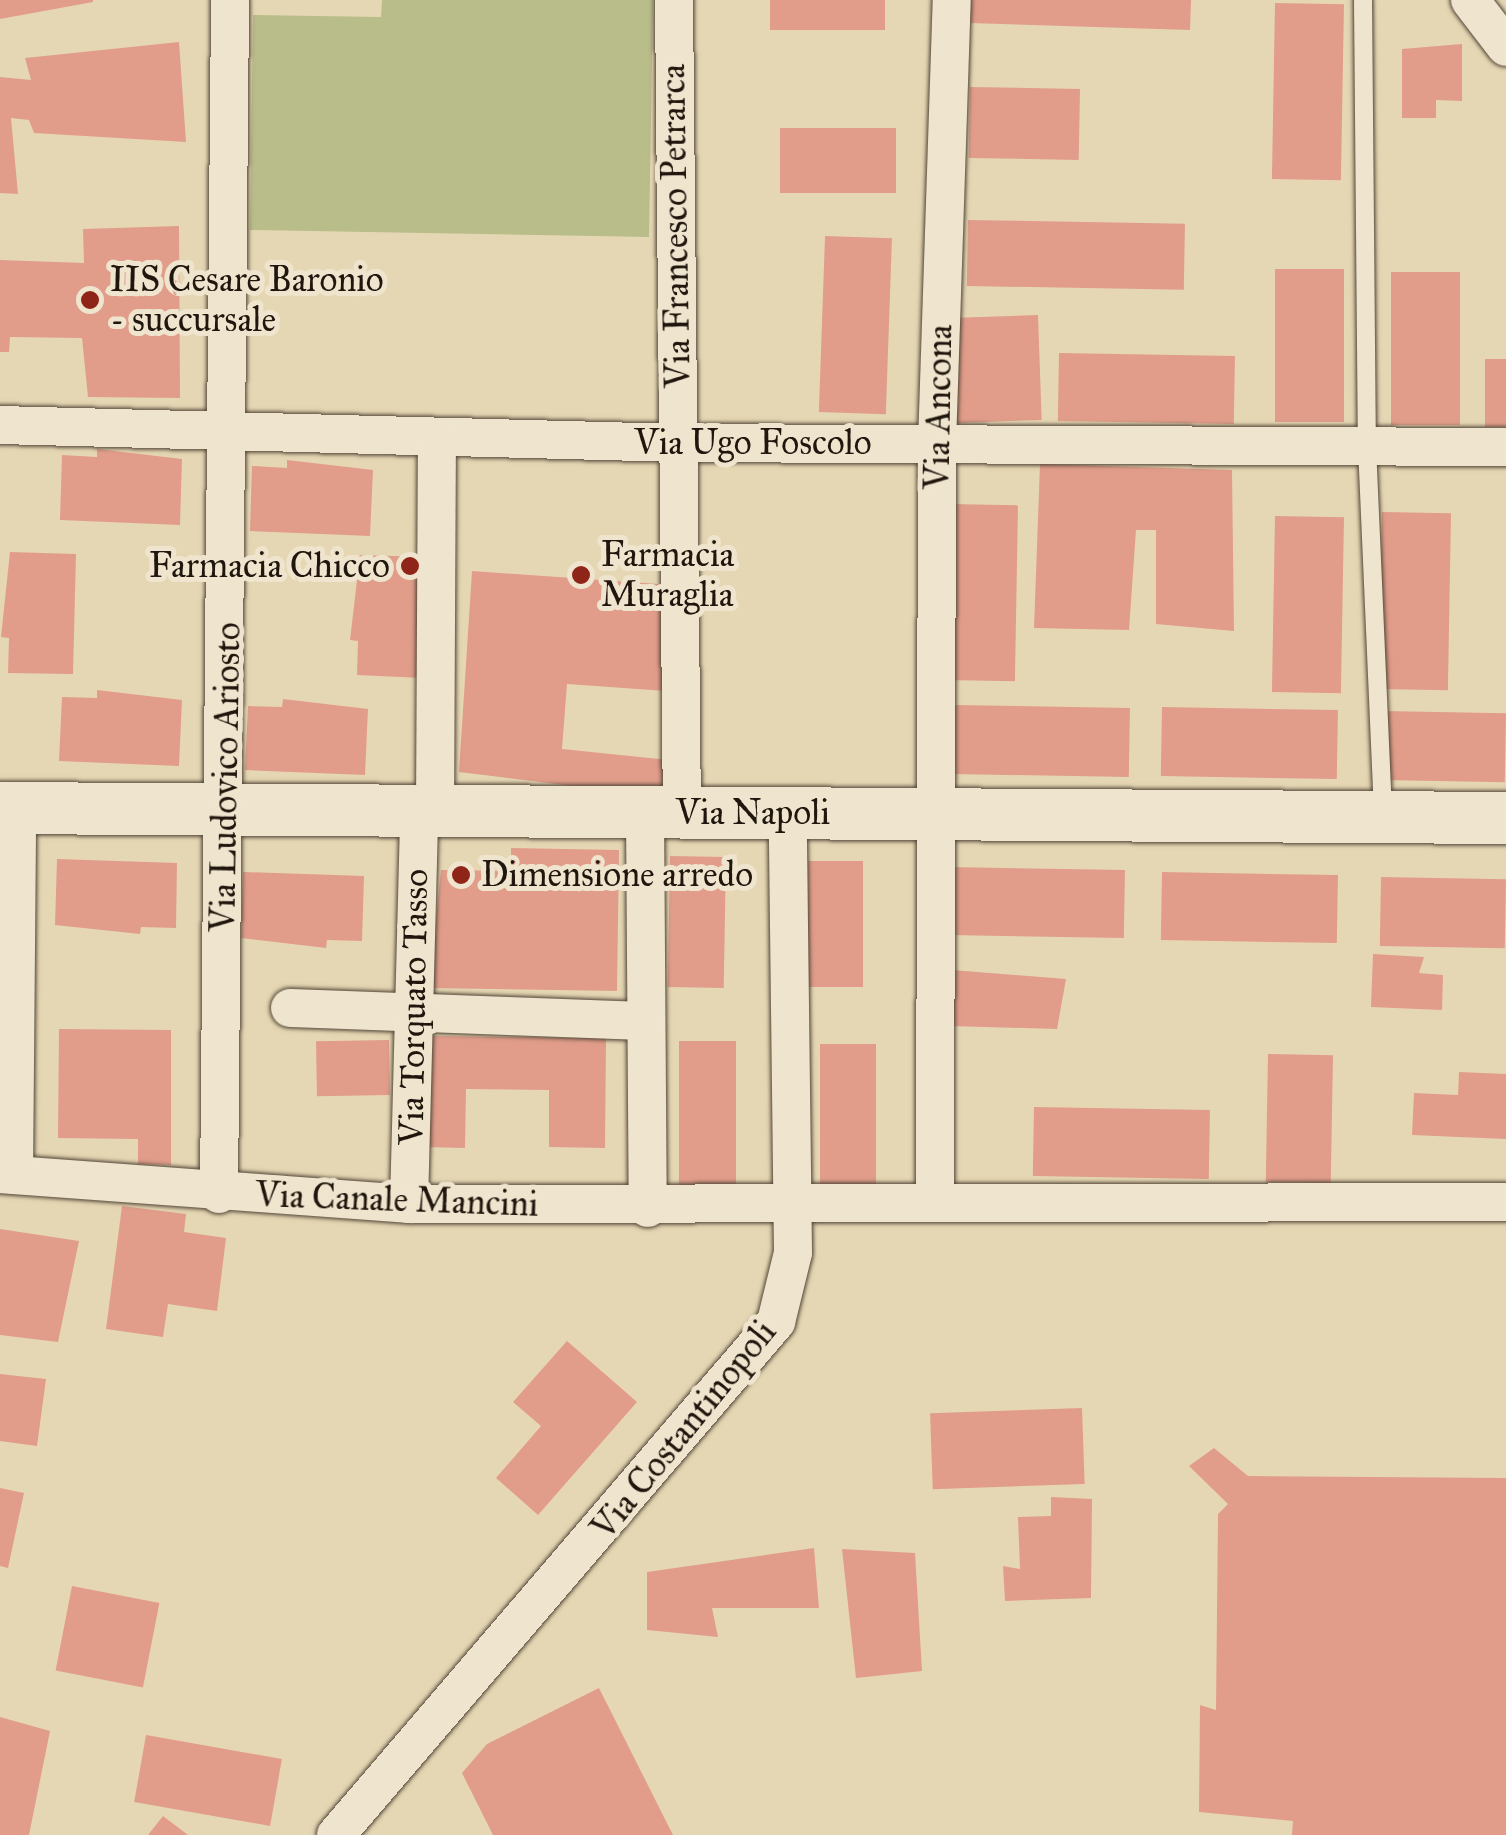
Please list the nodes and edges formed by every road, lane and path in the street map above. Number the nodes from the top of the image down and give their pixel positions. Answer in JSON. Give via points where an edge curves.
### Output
{"nodes":[{"id":1,"x":230,"y":0,"type":"edge"},
{"id":2,"x":674,"y":0,"type":"edge"},
{"id":3,"x":952,"y":0,"type":"edge"},
{"id":4,"x":1364,"y":0,"type":"edge"},
{"id":5,"x":1470,"y":0,"type":"edge"},
{"id":6,"x":1506,"y":47,"type":"edge"},
{"id":7,"x":0,"y":425,"type":"edge"},
{"id":8,"x":232,"y":429,"type":"junction"},
{"id":9,"x":437,"y":438,"type":"junction"},
{"id":10,"x":678,"y":443,"type":"junction"},
{"id":11,"x":937,"y":444,"type":"junction"},
{"id":12,"x":1366,"y":446,"type":"junction"},
{"id":13,"x":1506,"y":447,"type":"edge"},
{"id":14,"x":8,"y":808,"type":"edge"},
{"id":15,"x":225,"y":811,"type":"junction"},
{"id":16,"x":427,"y":811,"type":"junction"},
{"id":17,"x":664,"y":812,"type":"junction"},
{"id":18,"x":788,"y":813,"type":"junction"},
{"id":19,"x":936,"y":814,"type":"junction"},
{"id":20,"x":1384,"y":817,"type":"junction"},
{"id":21,"x":1506,"y":818,"type":"edge"},
{"id":22,"x":290,"y":1008,"type":"dead end"},
{"id":23,"x":412,"y":1010,"type":"junction"},
{"id":24,"x":646,"y":1021,"type":"junction"},
{"id":25,"x":7,"y":1175,"type":"edge"},
{"id":26,"x":219,"y":1194,"type":"junction"},
{"id":27,"x":935,"y":1199,"type":"junction"},
{"id":28,"x":1506,"y":1202,"type":"edge"},
{"id":29,"x":794,"y":1203,"type":"junction"},
{"id":30,"x":410,"y":1204,"type":"junction"},
{"id":31,"x":648,"y":1208,"type":"junction"},
{"id":32,"x":336,"y":1835,"type":"edge"}],
"edges":[{"from":1,"to":8,"type":"street","name":"Via Ludovico Ariosto"},
{"from":2,"to":10,"type":"street","name":"Via Francesco Petrarca"},
{"from":3,"to":11,"type":"street","name":"Via Ancona"},
{"from":4,"to":12,"type":"lane"},
{"from":5,"to":6,"type":"street"},
{"from":7,"to":8,"type":"street","name":"Via Ugo Foscolo"},
{"from":8,"to":9,"type":"street","name":"Via Ugo Foscolo"},
{"from":8,"to":15,"type":"street","name":"Via Ludovico Ariosto"},
{"from":9,"to":10,"type":"street","name":"Via Ugo Foscolo"},
{"from":9,"to":16,"type":"street","name":"Via Torquato Tasso"},
{"from":10,"to":11,"type":"street","name":"Via Ugo Foscolo"},
{"from":10,"to":17,"type":"street","name":"Via Francesco Petrarca"},
{"from":11,"to":12,"type":"street","name":"Via Ugo Foscolo"},
{"from":11,"to":19,"type":"street","name":"Via Ancona"},
{"from":12,"to":13,"type":"street","name":"Via Ugo Foscolo"},
{"from":12,"to":20,"type":"lane"},
{"from":14,"to":15,"type":"main road","name":"Via Napoli"},
{"from":14,"to":25,"type":"street"},
{"from":15,"to":16,"type":"main road","name":"Via Napoli"},
{"from":15,"to":26,"type":"street","name":"Via Ludovico Ariosto"},
{"from":16,"to":17,"type":"main road","name":"Via Napoli"},
{"from":16,"to":23,"type":"street","name":"Via Torquato Tasso"},
{"from":17,"to":18,"type":"main road","name":"Via Napoli"},
{"from":17,"to":24,"type":"street","name":"Via Francesco Petrarca"},
{"from":18,"to":19,"type":"main road","name":"Via Napoli"},
{"from":18,"to":29,"type":"street","name":"Via Costantinopoli"},
{"from":19,"to":20,"type":"main road","name":"Via Napoli"},
{"from":19,"to":27,"type":"street","name":"Via Ancona"},
{"from":20,"to":21,"type":"main road","name":"Via Napoli"},
{"from":22,"to":23,"type":"street"},
{"from":23,"to":24,"type":"street"},
{"from":23,"to":30,"type":"street","name":"Via Torquato Tasso"},
{"from":24,"to":31,"type":"street","name":"Via Francesco Petrarca"},
{"from":25,"to":26,"type":"street","name":"Via Canale Mancini"},
{"from":26,"to":30,"type":"street","name":"Via Canale Mancini"},
{"from":27,"to":28,"type":"street","name":"Via Canale Mancini"},
{"from":27,"to":29,"type":"street","name":"Via Canale Mancini"},
{"from":29,"to":31,"type":"street","name":"Via Canale Mancini"},
{"from":29,"to":32,"type":"street","name":"Via Costantinopoli","via":[[789,1286],[761,1347]]},
{"from":30,"to":31,"type":"street","name":"Via Canale Mancini"}]}
